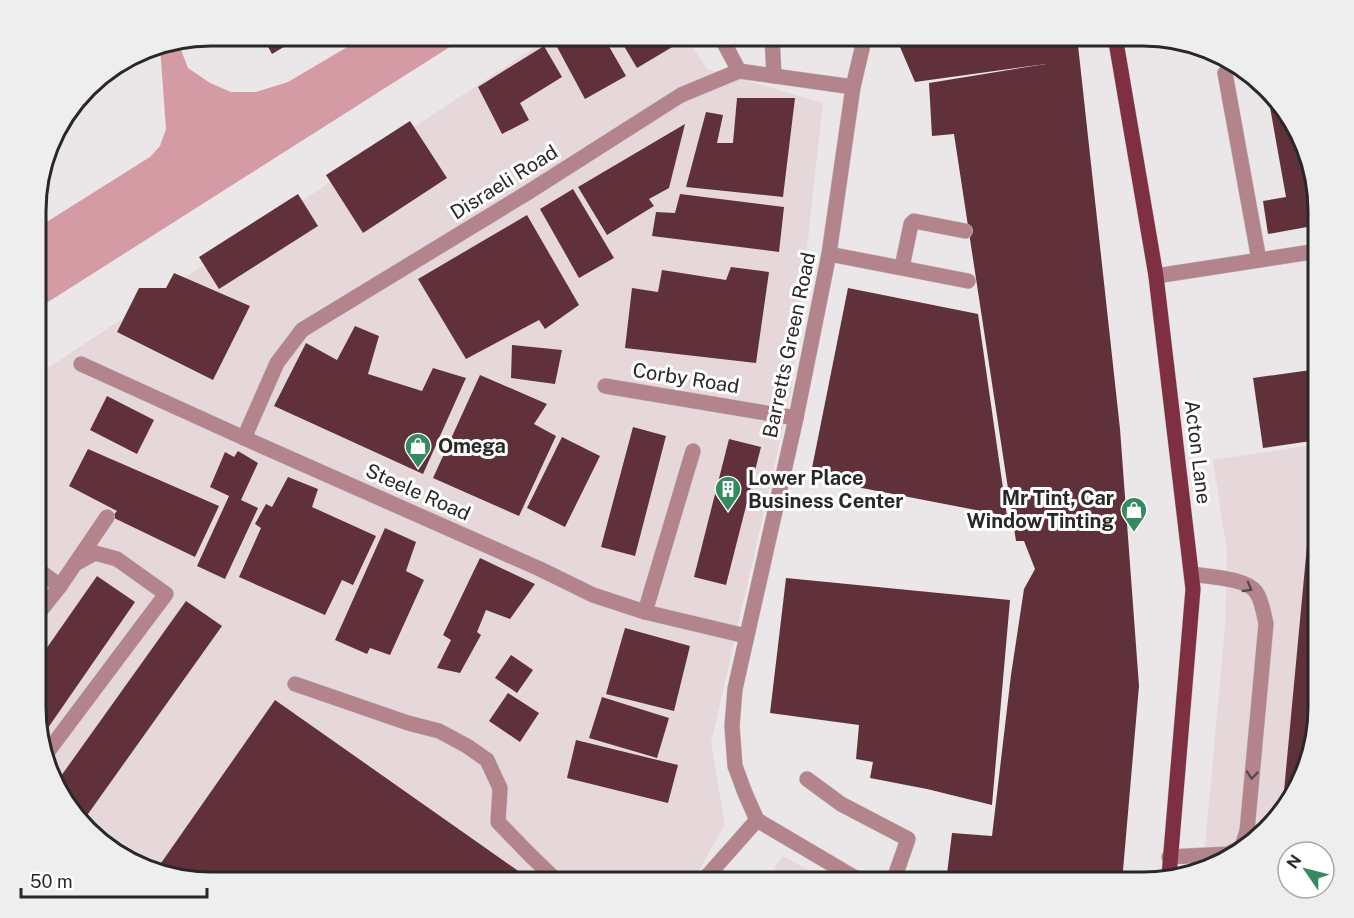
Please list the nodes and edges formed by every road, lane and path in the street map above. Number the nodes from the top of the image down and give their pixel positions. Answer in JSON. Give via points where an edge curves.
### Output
{"nodes":[{"id":1,"x":726,"y":46,"type":"edge"},
{"id":2,"x":772,"y":46,"type":"edge"},
{"id":3,"x":863,"y":46,"type":"edge"},
{"id":4,"x":1117,"y":46,"type":"edge"},
{"id":5,"x":739,"y":71,"type":"junction"},
{"id":6,"x":1225,"y":73,"type":"dead end"},
{"id":7,"x":774,"y":76,"type":"junction"},
{"id":8,"x":853,"y":87,"type":"junction"},
{"id":9,"x":965,"y":231,"type":"dead end"},
{"id":10,"x":1307,"y":253,"type":"edge"},
{"id":11,"x":830,"y":254,"type":"junction"},
{"id":12,"x":1259,"y":260,"type":"junction"},
{"id":13,"x":902,"y":267,"type":"junction"},
{"id":14,"x":1156,"y":276,"type":"junction"},
{"id":15,"x":969,"y":281,"type":"dead end"},
{"id":16,"x":81,"y":364,"type":"dead end"},
{"id":17,"x":605,"y":386,"type":"dead end"},
{"id":18,"x":796,"y":417,"type":"junction"},
{"id":19,"x":244,"y":438,"type":"junction"},
{"id":20,"x":693,"y":451,"type":"dead end"},
{"id":21,"x":107,"y":517,"type":"dead end"},
{"id":22,"x":75,"y":564,"type":"junction"},
{"id":23,"x":1192,"y":574,"type":"junction"},
{"id":24,"x":46,"y":575,"type":"edge"},
{"id":25,"x":60,"y":585,"type":"junction"},
{"id":26,"x":46,"y":604,"type":"edge"},
{"id":27,"x":645,"y":612,"type":"junction"},
{"id":28,"x":746,"y":636,"type":"junction"},
{"id":29,"x":295,"y":684,"type":"dead end"},
{"id":30,"x":52,"y":747,"type":"edge"},
{"id":31,"x":807,"y":779,"type":"dead end"},
{"id":32,"x":757,"y":820,"type":"junction"},
{"id":33,"x":1246,"y":835,"type":"edge"},
{"id":34,"x":1214,"y":855,"type":"edge"},
{"id":35,"x":1169,"y":857,"type":"junction"},
{"id":36,"x":1169,"y":869,"type":"edge"},
{"id":37,"x":711,"y":871,"type":"edge"},
{"id":38,"x":844,"y":871,"type":"edge"},
{"id":39,"x":897,"y":871,"type":"edge"},
{"id":40,"x":547,"y":872,"type":"edge"}],
"edges":[{"from":1,"to":5,"type":"street"},
{"from":2,"to":7,"type":"street"},
{"from":3,"to":8,"type":"street","name":"Barretts Green Road"},
{"from":4,"to":14,"type":"main road","name":"Acton Lane"},
{"from":5,"to":7,"type":"street"},
{"from":5,"to":19,"type":"street","name":"Disraeli Road","via":[[681,95],[302,330],[277,363]]},
{"from":6,"to":12,"type":"street"},
{"from":7,"to":8,"type":"street"},
{"from":8,"to":11,"type":"street","name":"Barretts Green Road"},
{"from":9,"to":13,"type":"street","via":[[914,221]]},
{"from":10,"to":12,"type":"street"},
{"from":11,"to":13,"type":"street"},
{"from":11,"to":18,"type":"street","name":"Barretts Green Road"},
{"from":12,"to":14,"type":"street"},
{"from":13,"to":15,"type":"street"},
{"from":14,"to":23,"type":"main road","name":"Acton Lane"},
{"from":16,"to":19,"type":"street","name":"Steele Road"},
{"from":17,"to":18,"type":"street","name":"Corby Road"},
{"from":18,"to":28,"type":"street","name":"Barretts Green Road"},
{"from":19,"to":27,"type":"street","name":"Steele Road","via":[[593,594]]},
{"from":20,"to":27,"type":"street"},
{"from":21,"to":22,"type":"street"},
{"from":22,"to":25,"type":"street"},
{"from":22,"to":30,"type":"street","via":[[95,553],[117,559],[166,594]]},
{"from":23,"to":33,"type":"street","one_way":true,"via":[[1249,585],[1258,593],[1266,624]]},
{"from":23,"to":35,"type":"main road","name":"Acton Lane"},
{"from":24,"to":25,"type":"street"},
{"from":25,"to":26,"type":"street"},
{"from":27,"to":28,"type":"street","name":"Steele Road"},
{"from":28,"to":32,"type":"street","name":"Barretts Green Road","via":[[732,726],[735,766]]},
{"from":29,"to":40,"type":"street","via":[[439,731],[487,760],[500,788],[498,822]]},
{"from":31,"to":39,"type":"street","via":[[841,804],[908,839]]},
{"from":32,"to":37,"type":"street"},
{"from":32,"to":38,"type":"street"},
{"from":34,"to":35,"type":"street"},
{"from":35,"to":36,"type":"main road","name":"Acton Lane"}]}
